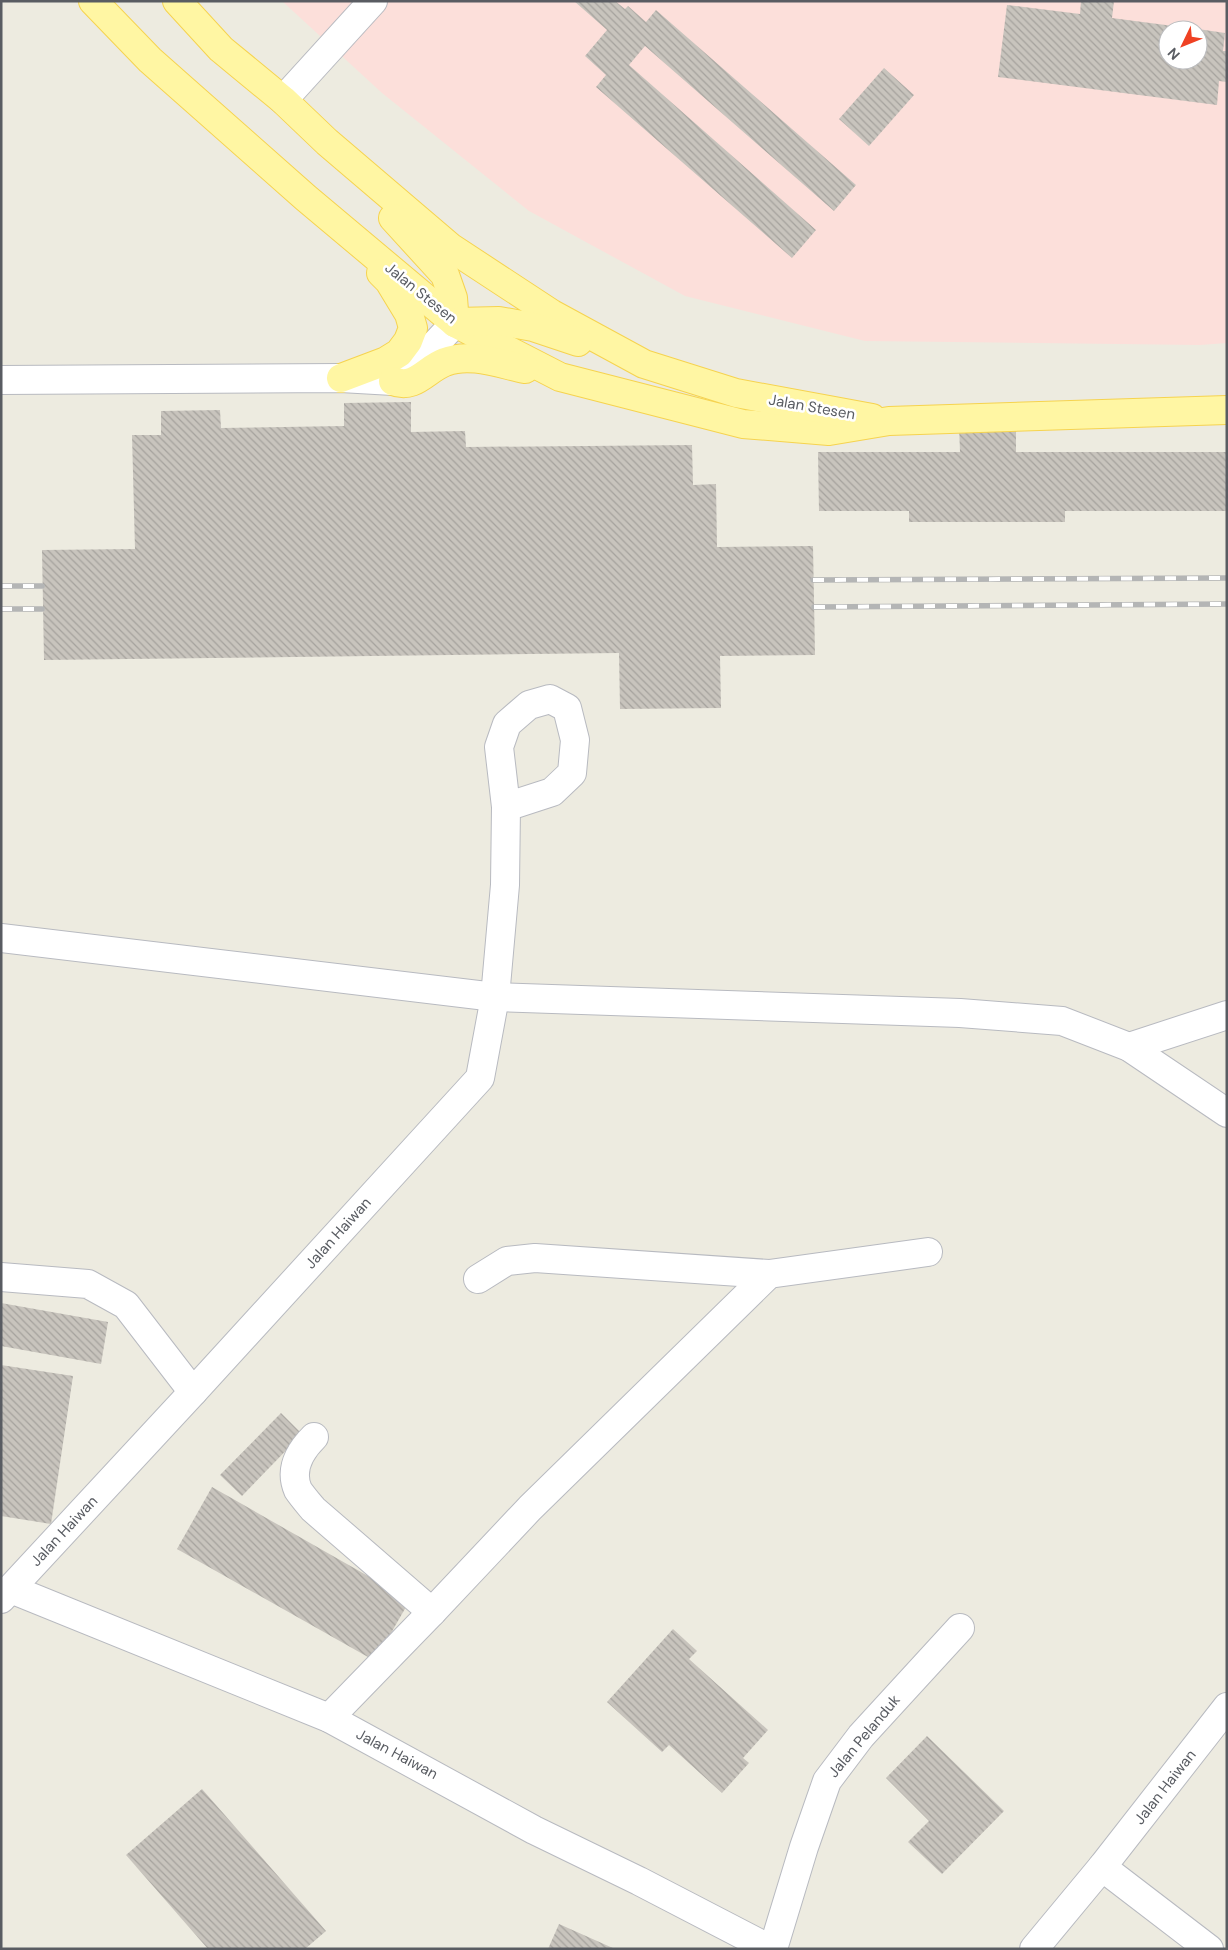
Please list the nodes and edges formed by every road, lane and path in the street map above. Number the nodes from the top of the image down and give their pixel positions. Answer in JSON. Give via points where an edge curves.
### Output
{"nodes":[{"id":1,"x":80,"y":1,"type":"edge"},
{"id":2,"x":93,"y":1,"type":"edge"},
{"id":3,"x":167,"y":1,"type":"edge"},
{"id":4,"x":177,"y":1,"type":"edge"},
{"id":5,"x":369,"y":3,"type":"edge"},
{"id":6,"x":221,"y":48,"type":"junction"},
{"id":7,"x":150,"y":60,"type":"junction"},
{"id":8,"x":283,"y":100,"type":"junction"},
{"id":9,"x":327,"y":142,"type":"junction"},
{"id":10,"x":306,"y":198,"type":"junction"},
{"id":11,"x":454,"y":322,"type":"junction"},
{"id":12,"x":644,"y":364,"type":"junction"},
{"id":13,"x":560,"y":377,"type":"junction"},
{"id":14,"x":341,"y":378,"type":"junction"},
{"id":15,"x":1,"y":380,"type":"edge"},
{"id":16,"x":393,"y":381,"type":"junction"},
{"id":17,"x":1227,"y":410,"type":"edge"},
{"id":18,"x":889,"y":421,"type":"junction"},
{"id":19,"x":506,"y":807,"type":"dead end"},
{"id":20,"x":1,"y":938,"type":"edge"},
{"id":21,"x":495,"y":997,"type":"junction"},
{"id":22,"x":1227,"y":1016,"type":"edge"},
{"id":23,"x":1129,"y":1047,"type":"junction"},
{"id":24,"x":1227,"y":1113,"type":"edge"},
{"id":25,"x":928,"y":1252,"type":"dead end"},
{"id":26,"x":769,"y":1274,"type":"junction"},
{"id":27,"x":1,"y":1277,"type":"edge"},
{"id":28,"x":478,"y":1279,"type":"dead end"},
{"id":29,"x":193,"y":1392,"type":"junction"},
{"id":30,"x":314,"y":1437,"type":"dead end"},
{"id":31,"x":6,"y":1594,"type":"edge"},
{"id":32,"x":432,"y":1612,"type":"junction"},
{"id":33,"x":960,"y":1628,"type":"dead end"},
{"id":34,"x":1227,"y":1707,"type":"edge"},
{"id":35,"x":329,"y":1718,"type":"junction"},
{"id":36,"x":1102,"y":1867,"type":"junction"},
{"id":37,"x":772,"y":1949,"type":"edge"},
{"id":38,"x":1034,"y":1949,"type":"edge"},
{"id":39,"x":1209,"y":1949,"type":"edge"}],
"edges":[{"from":1,"to":7,"type":"main road"},
{"from":2,"to":7,"type":"main road","name":"Jalan Stesen"},
{"from":3,"to":6,"type":"main road"},
{"from":4,"to":6,"type":"main road","name":"Jalan Stesen"},
{"from":5,"to":8,"type":"street"},
{"from":6,"to":8,"type":"main road","name":"Jalan Stesen"},
{"from":7,"to":10,"type":"main road","name":"Jalan Stesen"},
{"from":8,"to":9,"type":"main road","name":"Jalan Stesen"},
{"from":9,"to":11,"type":"main road","via":[[355,181],[445,275],[453,298]]},
{"from":9,"to":12,"type":"main road","name":"Jalan Stesen","via":[[450,247],[552,314]]},
{"from":10,"to":11,"type":"main road","name":"Jalan Stesen"},
{"from":10,"to":14,"type":"main road","via":[[389,281],[409,314],[413,328],[398,353],[386,361]]},
{"from":11,"to":12,"type":"main road","via":[[499,321],[533,327]]},
{"from":11,"to":13,"type":"main road","name":"Jalan Stesen"},
{"from":11,"to":16,"type":"street","via":[[425,355]]},
{"from":12,"to":18,"type":"main road","name":"Jalan Stesen","via":[[736,393]]},
{"from":13,"to":16,"type":"main road","via":[[466,358],[444,362],[412,383],[402,385]]},
{"from":13,"to":18,"type":"main road","name":"Jalan Stesen","via":[[743,424],[829,432]]},
{"from":14,"to":15,"type":"street"},
{"from":14,"to":16,"type":"street"},
{"from":17,"to":18,"type":"main road","name":"Jalan Stesen"},
{"from":19,"to":21,"type":"street","name":"Jalan Haiwan","via":[[505,885]]},
{"from":20,"to":21,"type":"street"},
{"from":21,"to":23,"type":"street","via":[[960,1013],[1053,1020]]},
{"from":21,"to":29,"type":"street","name":"Jalan Haiwan","via":[[480,1078]]},
{"from":22,"to":23,"type":"street"},
{"from":23,"to":24,"type":"street"},
{"from":25,"to":26,"type":"street"},
{"from":26,"to":28,"type":"street","via":[[534,1258],[506,1261]]},
{"from":26,"to":32,"type":"street","via":[[530,1508]]},
{"from":27,"to":29,"type":"street","via":[[88,1284],[126,1305]]},
{"from":29,"to":31,"type":"street","name":"Jalan Haiwan"},
{"from":30,"to":32,"type":"street","via":[[301,1449],[295,1469],[298,1489],[312,1509]]},
{"from":31,"to":35,"type":"street","name":"Jalan Haiwan"},
{"from":32,"to":35,"type":"street"},
{"from":33,"to":37,"type":"street","name":"Jalan Pelanduk","via":[[860,1736],[827,1781]]},
{"from":34,"to":36,"type":"street","name":"Jalan Haiwan"},
{"from":35,"to":37,"type":"street","name":"Jalan Haiwan","via":[[534,1830]]},
{"from":36,"to":38,"type":"street","name":"Jalan Haiwan"},
{"from":36,"to":39,"type":"street"}]}
